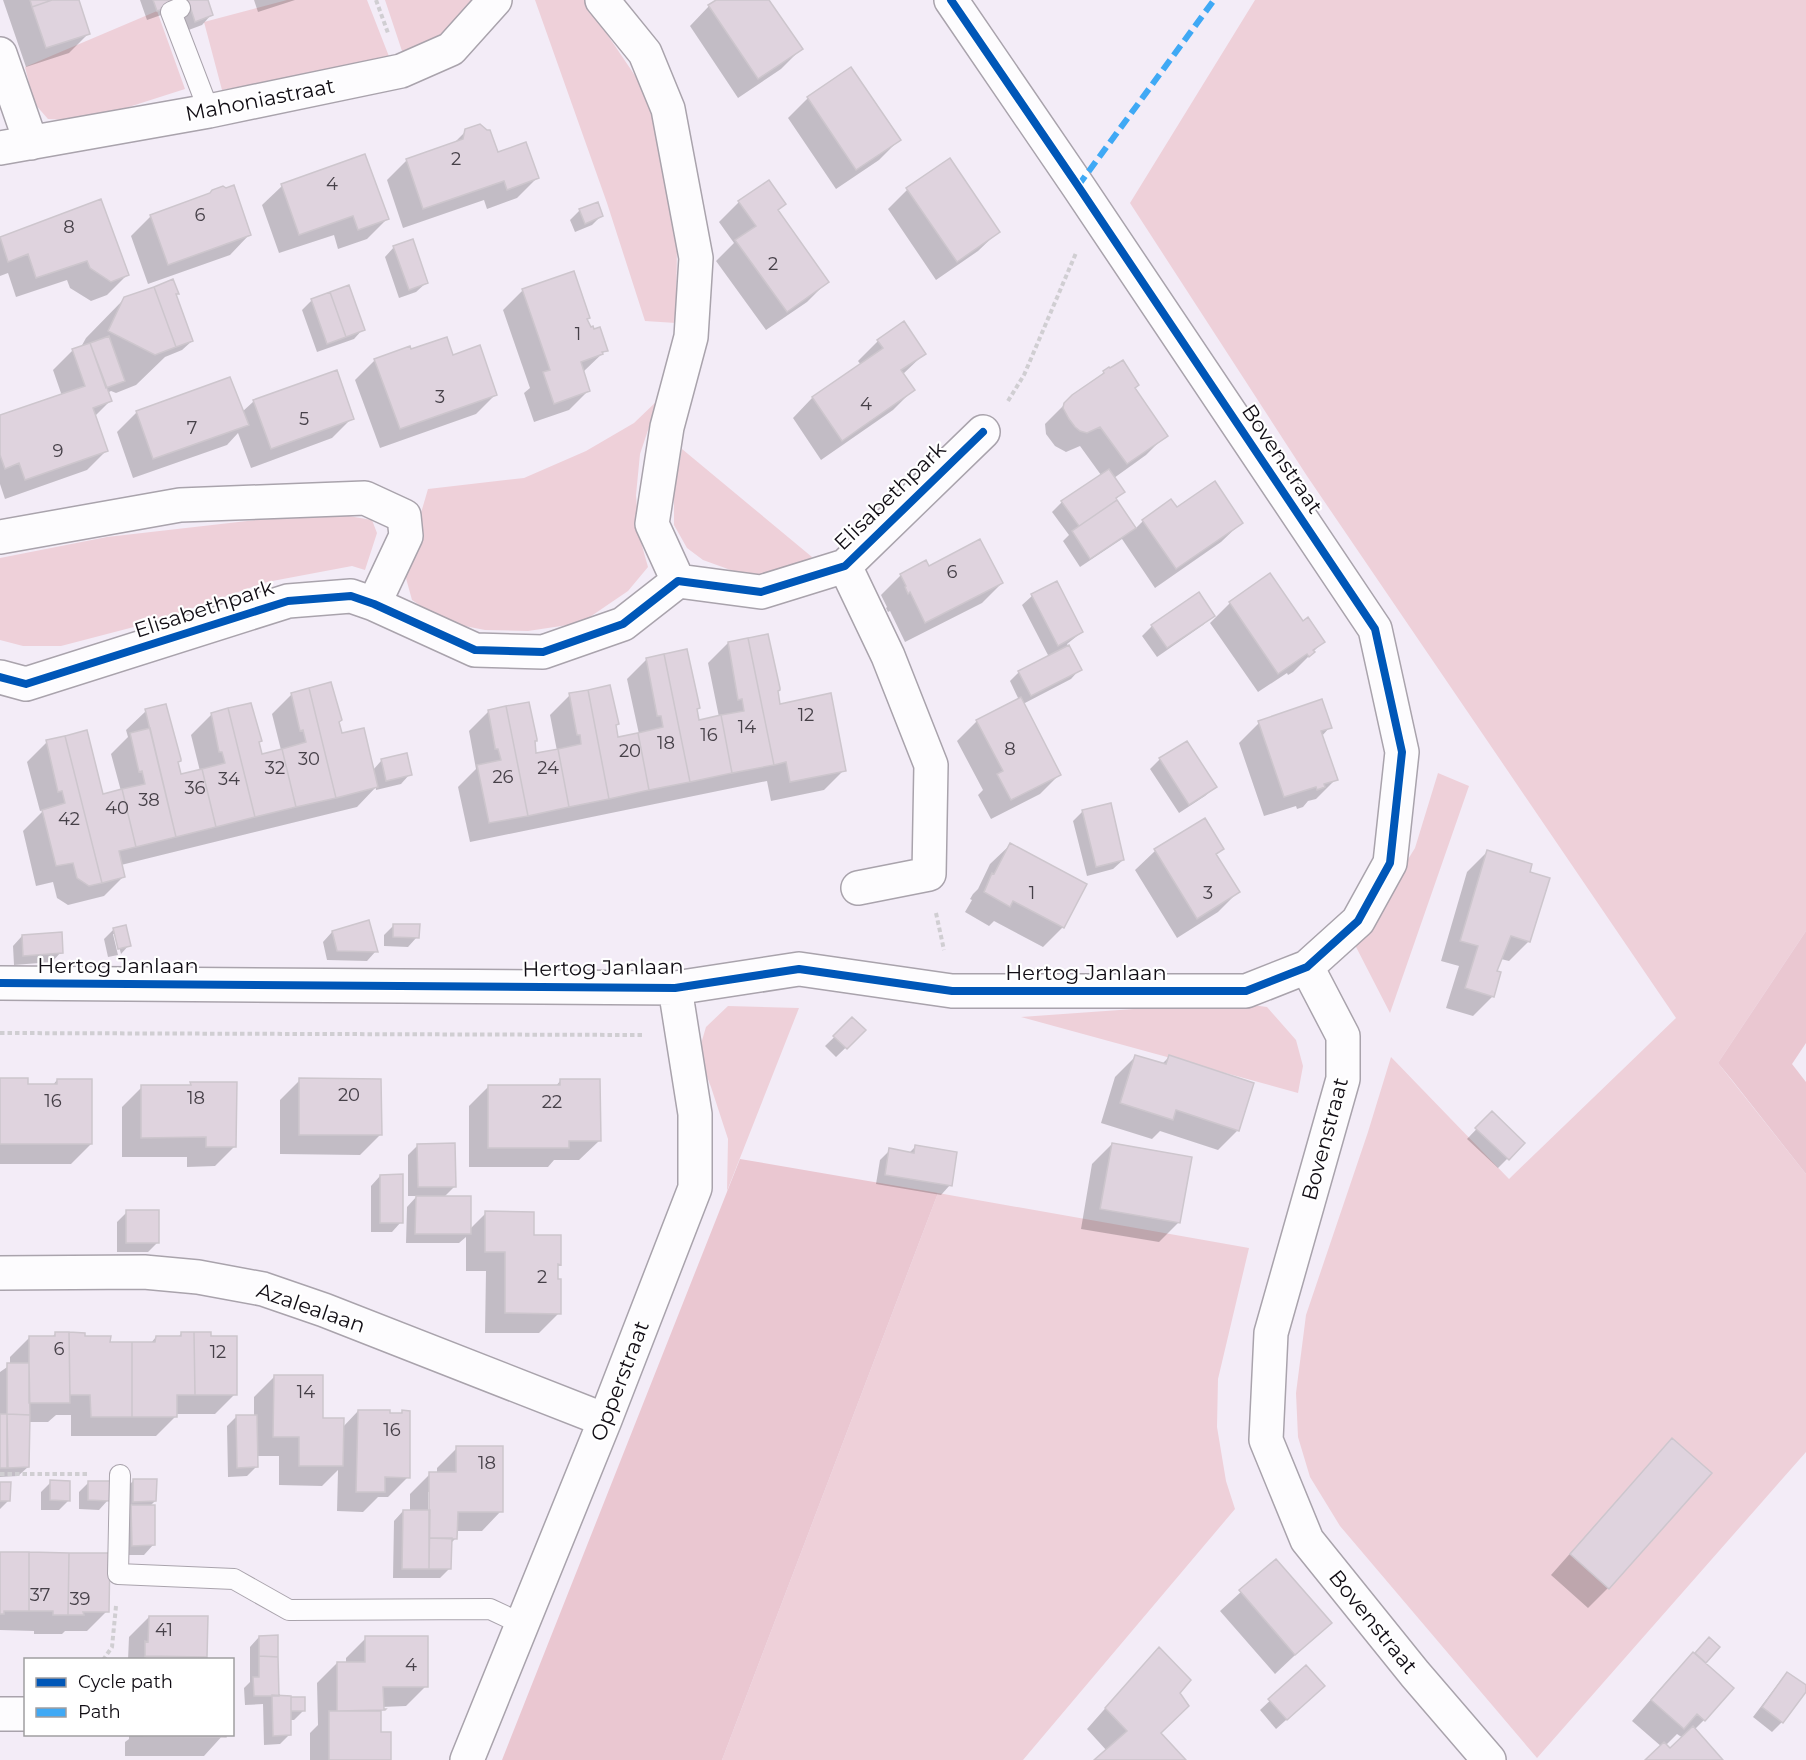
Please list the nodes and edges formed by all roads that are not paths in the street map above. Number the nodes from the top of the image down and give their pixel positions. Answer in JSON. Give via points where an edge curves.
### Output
{"nodes":[{"id":1,"x":495,"y":0,"type":"edge"},
{"id":2,"x":603,"y":0,"type":"edge"},
{"id":3,"x":951,"y":0,"type":"edge"},
{"id":4,"x":180,"y":8,"type":"dead end"},
{"id":5,"x":0,"y":54,"type":"edge"},
{"id":6,"x":209,"y":111,"type":"junction"},
{"id":7,"x":16,"y":146,"type":"edge"},
{"id":8,"x":983,"y":432,"type":"road end"},
{"id":9,"x":0,"y":537,"type":"edge"},
{"id":10,"x":845,"y":566,"type":"junction"},
{"id":11,"x":678,"y":581,"type":"junction"},
{"id":12,"x":374,"y":604,"type":"junction"},
{"id":13,"x":0,"y":677,"type":"edge"},
{"id":14,"x":858,"y":888,"type":"dead end"},
{"id":15,"x":1307,"y":967,"type":"junction"},
{"id":16,"x":0,"y":983,"type":"edge"},
{"id":17,"x":675,"y":988,"type":"junction"},
{"id":18,"x":0,"y":1273,"type":"edge"},
{"id":19,"x":605,"y":1420,"type":"junction"},
{"id":20,"x":120,"y":1474,"type":"road end"},
{"id":21,"x":522,"y":1624,"type":"junction"},
{"id":22,"x":0,"y":1714,"type":"edge"},
{"id":23,"x":24,"y":1714,"type":"edge"},
{"id":24,"x":467,"y":1760,"type":"edge"},
{"id":25,"x":1489,"y":1760,"type":"edge"}],
"edges":[{"from":1,"to":6,"type":"street","name":"Mahoniastraat","via":[[451,49],[401,71]]},
{"from":2,"to":11,"type":"street","via":[[645,53],[668,110],[696,258],[691,337],[667,427],[652,524]]},
{"from":3,"to":15,"type":"street","name":"Bovenstraat","via":[[1375,629],[1402,752],[1390,863],[1358,921]]},
{"from":4,"to":6,"type":"lane","via":[[171,12]]},
{"from":5,"to":7,"type":"street"},
{"from":6,"to":7,"type":"street","name":"Mahoniastraat"},
{"from":8,"to":10,"type":"street","name":"Elisabethpark"},
{"from":9,"to":12,"type":"street","via":[[180,505],[365,498],[404,516],[406,536]]},
{"from":10,"to":11,"type":"street","name":"Elisabethpark","via":[[761,592]]},
{"from":10,"to":14,"type":"street","name":"Elisabethpark","via":[[888,656],[931,765],[929,874]]},
{"from":11,"to":12,"type":"street","name":"Elisabethpark","via":[[624,624],[543,652],[475,650]]},
{"from":12,"to":13,"type":"street","name":"Elisabethpark","via":[[351,596],[288,601],[26,684]]},
{"from":15,"to":17,"type":"street","name":"Hertog Janlaan","via":[[1246,991],[952,992],[799,969]]},
{"from":15,"to":25,"type":"street","name":"Bovenstraat","via":[[1343,1036],[1343,1079],[1271,1333],[1266,1440],[1307,1539]]},
{"from":16,"to":17,"type":"street","name":"Hertog Janlaan"},
{"from":17,"to":19,"type":"street","name":"Opperstraat","via":[[695,1114],[694,1188]]},
{"from":18,"to":19,"type":"street","name":"Azalealaan","via":[[144,1272],[263,1289]]},
{"from":19,"to":21,"type":"street","name":"Opperstraat"},
{"from":20,"to":21,"type":"lane","via":[[118,1574],[234,1580],[290,1610],[490,1609]]},
{"from":21,"to":24,"type":"street","name":"Opperstraat"},
{"from":22,"to":23,"type":"street"}]}
